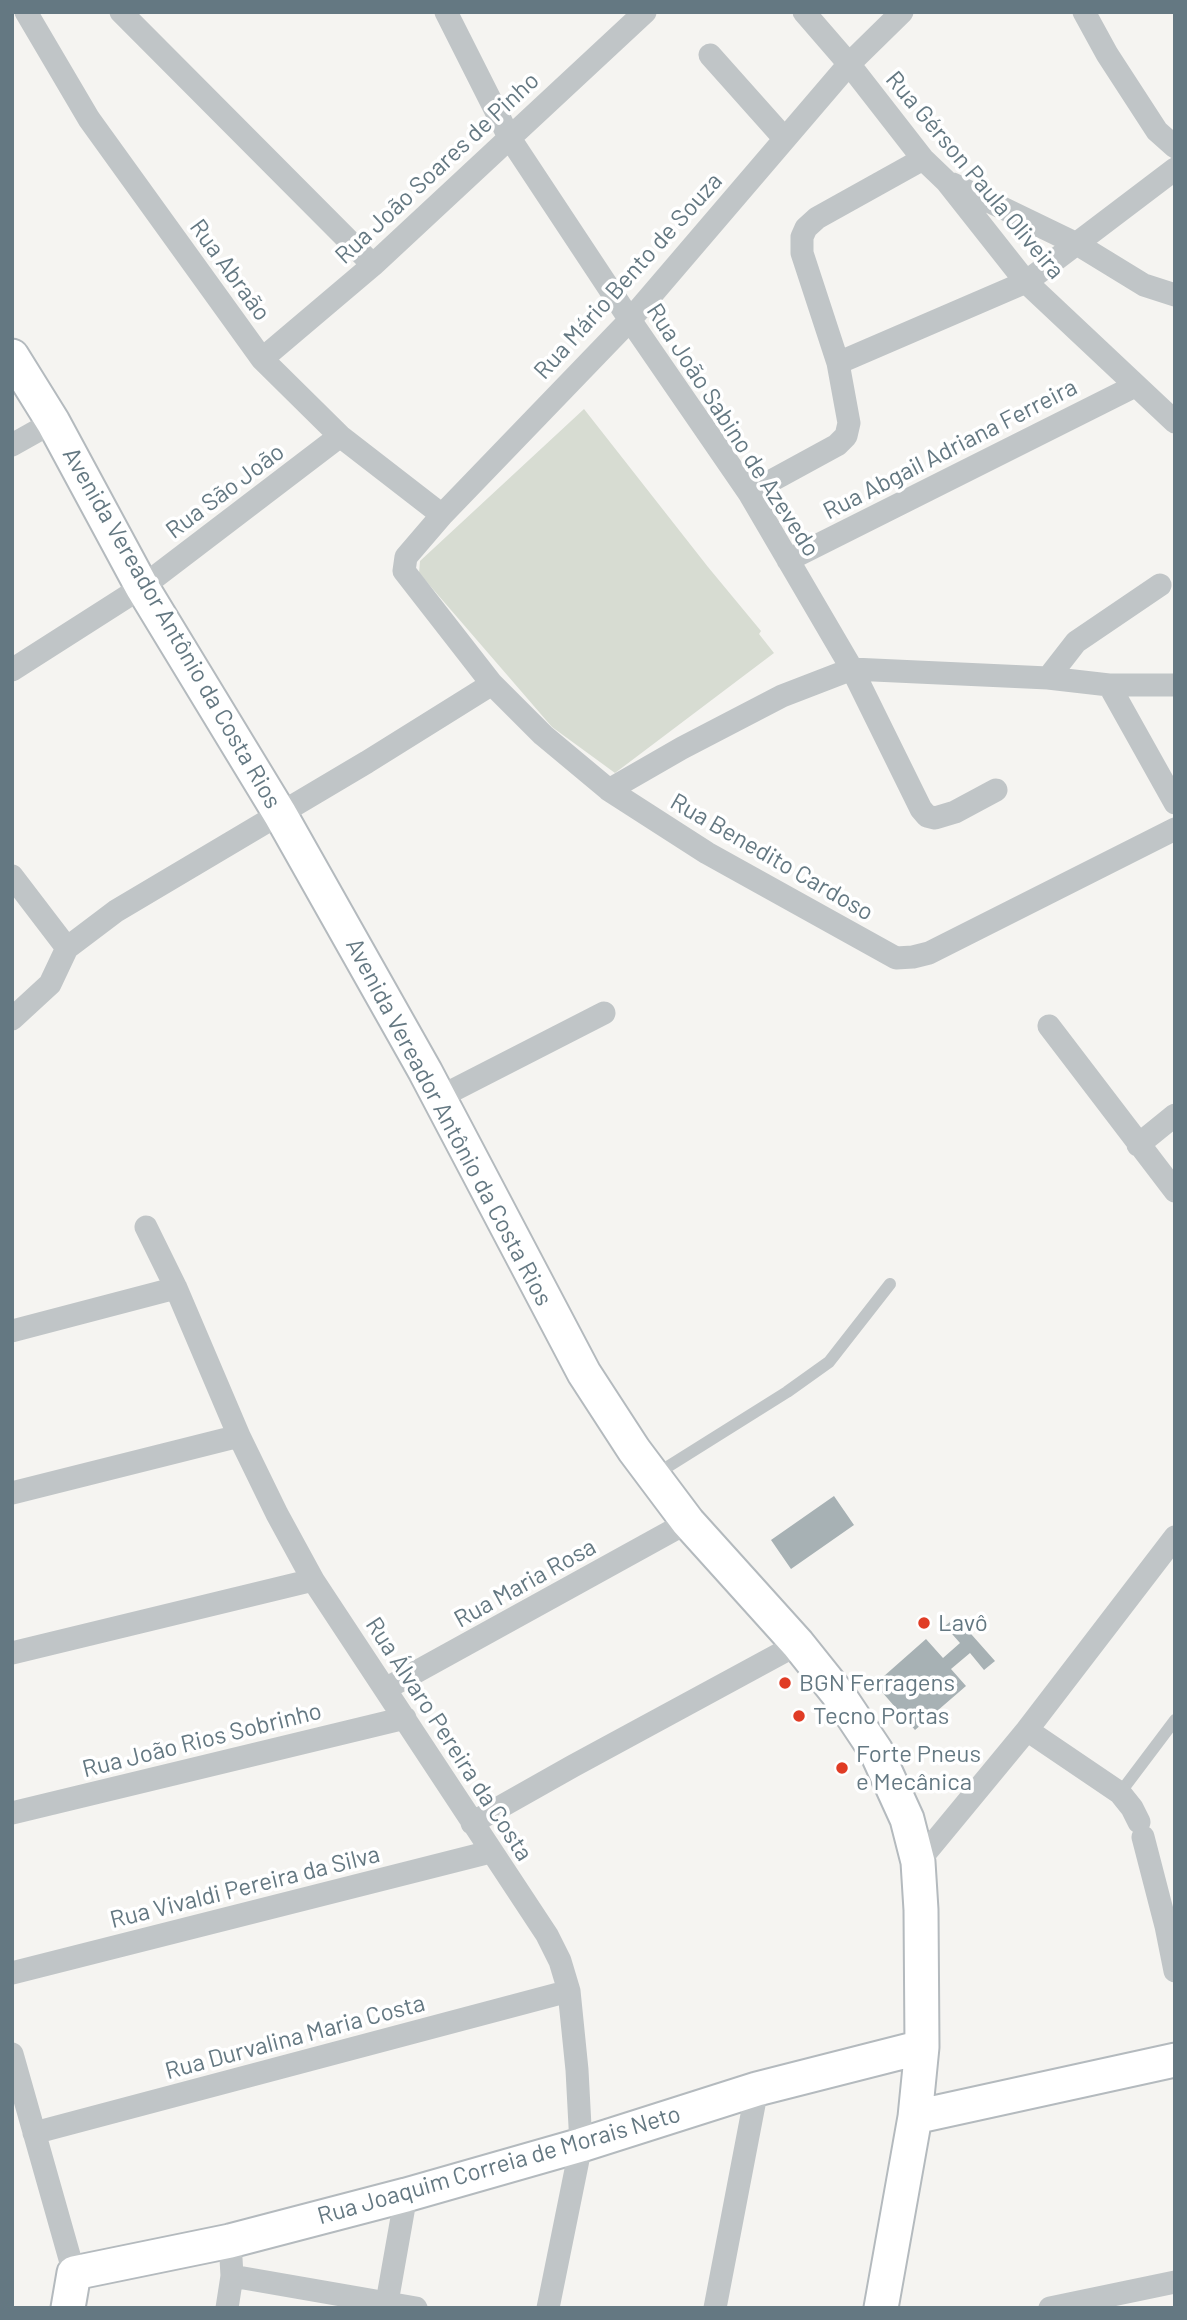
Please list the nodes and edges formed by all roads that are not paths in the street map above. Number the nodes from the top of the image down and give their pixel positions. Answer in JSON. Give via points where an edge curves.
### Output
{"nodes":[{"id":1,"x":26,"y":12,"type":"edge"},
{"id":2,"x":121,"y":12,"type":"edge"},
{"id":3,"x":446,"y":12,"type":"edge"},
{"id":4,"x":645,"y":12,"type":"edge"},
{"id":5,"x":804,"y":12,"type":"edge"},
{"id":6,"x":902,"y":12,"type":"edge"},
{"id":7,"x":1084,"y":12,"type":"edge"},
{"id":8,"x":710,"y":55,"type":"dead end"},
{"id":9,"x":849,"y":64,"type":"junction"},
{"id":10,"x":509,"y":137,"type":"junction"},
{"id":11,"x":784,"y":138,"type":"junction"},
{"id":12,"x":1175,"y":147,"type":"edge"},
{"id":13,"x":923,"y":159,"type":"junction"},
{"id":14,"x":1175,"y":169,"type":"edge"},
{"id":15,"x":947,"y":182,"type":"junction"},
{"id":16,"x":1077,"y":244,"type":"junction"},
{"id":17,"x":373,"y":265,"type":"junction"},
{"id":18,"x":1026,"y":282,"type":"junction"},
{"id":19,"x":1175,"y":295,"type":"edge"},
{"id":20,"x":630,"y":320,"type":"junction"},
{"id":21,"x":12,"y":356,"type":"edge"},
{"id":22,"x":262,"y":359,"type":"junction"},
{"id":23,"x":838,"y":363,"type":"junction"},
{"id":24,"x":1135,"y":386,"type":"junction"},
{"id":25,"x":53,"y":422,"type":"junction"},
{"id":26,"x":1175,"y":422,"type":"edge"},
{"id":27,"x":340,"y":436,"type":"junction"},
{"id":28,"x":12,"y":445,"type":"edge"},
{"id":29,"x":749,"y":493,"type":"junction"},
{"id":30,"x":442,"y":515,"type":"junction"},
{"id":31,"x":788,"y":560,"type":"junction"},
{"id":32,"x":408,"y":579,"type":"joint"},
{"id":33,"x":1160,"y":585,"type":"dead end"},
{"id":34,"x":142,"y":587,"type":"junction"},
{"id":35,"x":852,"y":669,"type":"junction"},
{"id":36,"x":12,"y":670,"type":"edge"},
{"id":37,"x":1048,"y":678,"type":"junction"},
{"id":38,"x":492,"y":684,"type":"junction"},
{"id":39,"x":1109,"y":685,"type":"junction"},
{"id":40,"x":1175,"y":685,"type":"edge"},
{"id":41,"x":610,"y":790,"type":"junction"},
{"id":42,"x":996,"y":790,"type":"dead end"},
{"id":43,"x":1175,"y":803,"type":"edge"},
{"id":44,"x":280,"y":814,"type":"junction"},
{"id":45,"x":1175,"y":829,"type":"edge"},
{"id":46,"x":12,"y":877,"type":"edge"},
{"id":47,"x":67,"y":948,"type":"junction"},
{"id":48,"x":604,"y":1013,"type":"dead end"},
{"id":49,"x":12,"y":1019,"type":"edge"},
{"id":50,"x":1049,"y":1026,"type":"dead end"},
{"id":51,"x":440,"y":1097,"type":"junction"},
{"id":52,"x":1175,"y":1115,"type":"edge"},
{"id":53,"x":1138,"y":1145,"type":"junction"},
{"id":54,"x":1175,"y":1191,"type":"edge"},
{"id":55,"x":146,"y":1227,"type":"dead end"},
{"id":56,"x":890,"y":1284,"type":"dead end"},
{"id":57,"x":176,"y":1288,"type":"junction"},
{"id":58,"x":12,"y":1331,"type":"edge"},
{"id":59,"x":239,"y":1436,"type":"junction"},
{"id":60,"x":653,"y":1476,"type":"junction"},
{"id":61,"x":12,"y":1493,"type":"edge"},
{"id":62,"x":688,"y":1522,"type":"junction"},
{"id":63,"x":1175,"y":1537,"type":"edge"},
{"id":64,"x":313,"y":1580,"type":"junction"},
{"id":65,"x":798,"y":1644,"type":"junction"},
{"id":66,"x":12,"y":1653,"type":"edge"},
{"id":67,"x":387,"y":1688,"type":"junction"},
{"id":68,"x":405,"y":1718,"type":"junction"},
{"id":69,"x":1175,"y":1720,"type":"edge"},
{"id":70,"x":1027,"y":1730,"type":"junction"},
{"id":71,"x":1119,"y":1793,"type":"junction"},
{"id":72,"x":12,"y":1813,"type":"edge"},
{"id":73,"x":472,"y":1824,"type":"junction"},
{"id":74,"x":490,"y":1852,"type":"junction"},
{"id":75,"x":918,"y":1862,"type":"junction"},
{"id":76,"x":1171,"y":1924,"type":"edge"},
{"id":77,"x":1175,"y":1971,"type":"edge"},
{"id":78,"x":12,"y":1973,"type":"edge"},
{"id":79,"x":569,"y":1991,"type":"junction"},
{"id":80,"x":922,"y":2047,"type":"junction"},
{"id":81,"x":12,"y":2054,"type":"edge"},
{"id":82,"x":1175,"y":2060,"type":"edge"},
{"id":83,"x":757,"y":2089,"type":"junction"},
{"id":84,"x":915,"y":2117,"type":"junction"},
{"id":85,"x":34,"y":2133,"type":"junction"},
{"id":86,"x":580,"y":2145,"type":"junction"},
{"id":87,"x":406,"y":2195,"type":"junction"},
{"id":88,"x":230,"y":2241,"type":"junction"},
{"id":89,"x":74,"y":2273,"type":"junction"},
{"id":90,"x":232,"y":2276,"type":"junction"},
{"id":91,"x":1175,"y":2282,"type":"edge"},
{"id":92,"x":386,"y":2305,"type":"edge"},
{"id":93,"x":68,"y":2308,"type":"edge"},
{"id":94,"x":227,"y":2308,"type":"edge"},
{"id":95,"x":416,"y":2308,"type":"edge"},
{"id":96,"x":548,"y":2308,"type":"edge"},
{"id":97,"x":715,"y":2308,"type":"edge"},
{"id":98,"x":881,"y":2308,"type":"edge"},
{"id":99,"x":1050,"y":2308,"type":"edge"}],
"edges":[{"from":1,"to":22,"type":"street","name":"Rua Abraão","via":[[89,119]]},
{"from":2,"to":17,"type":"street"},
{"from":3,"to":10,"type":"street","name":"Rua João Sabino de Azevedo"},
{"from":4,"to":10,"type":"street","name":"Rua João Soares de Pinho"},
{"from":5,"to":9,"type":"street","name":"Rua Gérson Paula Oliveira"},
{"from":6,"to":9,"type":"street","name":"Rua Mário Bento de Souza"},
{"from":7,"to":12,"type":"street","via":[[1157,131]]},
{"from":8,"to":11,"type":"street"},
{"from":9,"to":11,"type":"street","name":"Rua Mário Bento de Souza"},
{"from":9,"to":13,"type":"street","name":"Rua Gérson Paula Oliveira"},
{"from":10,"to":17,"type":"street","name":"Rua João Soares de Pinho"},
{"from":10,"to":20,"type":"street","name":"Rua João Sabino de Azevedo"},
{"from":11,"to":20,"type":"street","name":"Rua Mário Bento de Souza"},
{"from":13,"to":15,"type":"street","name":"Rua Gérson Paula Oliveira"},
{"from":13,"to":23,"type":"street","via":[[806,228],[803,253]]},
{"from":14,"to":16,"type":"street"},
{"from":15,"to":16,"type":"street"},
{"from":15,"to":18,"type":"street","name":"Rua Gérson Paula Oliveira"},
{"from":16,"to":18,"type":"street"},
{"from":16,"to":19,"type":"street","via":[[1144,285]]},
{"from":17,"to":22,"type":"street","name":"Rua João Soares de Pinho"},
{"from":18,"to":23,"type":"street"},
{"from":18,"to":24,"type":"street","name":"Rua Gérson Paula Oliveira"},
{"from":20,"to":29,"type":"street","name":"Rua João Sabino de Azevedo"},
{"from":20,"to":30,"type":"street","name":"Rua Mário Bento de Souza"},
{"from":21,"to":25,"type":"main road","name":"Avenida Vereador Antônio da Costa Rios"},
{"from":22,"to":27,"type":"street","name":"Rua Abraão"},
{"from":23,"to":29,"type":"street","via":[[849,424],[846,436]]},
{"from":24,"to":26,"type":"street","name":"Rua Gérson Paula Oliveira"},
{"from":24,"to":31,"type":"street","name":"Rua Abgail Adriana Ferreira"},
{"from":25,"to":28,"type":"street"},
{"from":25,"to":34,"type":"main road","name":"Avenida Vereador Antônio da Costa Rios"},
{"from":27,"to":30,"type":"street","name":"Rua Abraão"},
{"from":27,"to":34,"type":"street","name":"Rua São João"},
{"from":29,"to":31,"type":"street","name":"Rua João Sabino de Azevedo"},
{"from":30,"to":32,"type":"street","name":"Rua Mário Bento de Souza","via":[[407,556],[404,571]]},
{"from":31,"to":35,"type":"street","name":"Rua João Sabino de Azevedo"},
{"from":32,"to":38,"type":"street","name":"Rua Benedito Cardoso"},
{"from":33,"to":37,"type":"street","via":[[1076,642]]},
{"from":34,"to":36,"type":"street","name":"Rua São João"},
{"from":34,"to":44,"type":"main road","name":"Avenida Vereador Antônio da Costa Rios"},
{"from":35,"to":37,"type":"street"},
{"from":35,"to":41,"type":"street","via":[[782,696]]},
{"from":35,"to":42,"type":"street","name":"Rua João Sabino de Azevedo","via":[[927,816],[955,812]]},
{"from":37,"to":39,"type":"street"},
{"from":38,"to":41,"type":"street","name":"Rua Benedito Cardoso","via":[[543,735]]},
{"from":38,"to":44,"type":"street"},
{"from":39,"to":40,"type":"street"},
{"from":39,"to":43,"type":"street"},
{"from":41,"to":45,"type":"street","name":"Rua Benedito Cardoso","via":[[707,853],[896,958],[929,953]]},
{"from":44,"to":47,"type":"street","via":[[116,911]]},
{"from":44,"to":51,"type":"main road","name":"Avenida Vereador Antônio da Costa Rios"},
{"from":46,"to":47,"type":"street"},
{"from":47,"to":49,"type":"street","via":[[50,984]]},
{"from":48,"to":51,"type":"street"},
{"from":50,"to":53,"type":"street"},
{"from":51,"to":60,"type":"main road","name":"Avenida Vereador Antônio da Costa Rios","via":[[584,1373]]},
{"from":52,"to":53,"type":"street"},
{"from":53,"to":54,"type":"street"},
{"from":55,"to":57,"type":"street","name":"Rua Álvaro Pereira da Costa"},
{"from":56,"to":60,"type":"lane","via":[[829,1362]]},
{"from":57,"to":58,"type":"street"},
{"from":57,"to":59,"type":"street","name":"Rua Álvaro Pereira da Costa"},
{"from":59,"to":61,"type":"street"},
{"from":59,"to":64,"type":"street","name":"Rua Álvaro Pereira da Costa"},
{"from":60,"to":62,"type":"main road","name":"Avenida Vereador Antônio da Costa Rios"},
{"from":62,"to":65,"type":"main road","name":"Avenida Vereador Antônio da Costa Rios"},
{"from":62,"to":67,"type":"street","name":"Rua Maria Rosa"},
{"from":63,"to":70,"type":"street"},
{"from":64,"to":66,"type":"street"},
{"from":64,"to":67,"type":"street","name":"Rua Álvaro Pereira da Costa"},
{"from":65,"to":73,"type":"street"},
{"from":65,"to":75,"type":"main road","name":"Avenida Vereador Antônio da Costa Rios","via":[[876,1751],[907,1819]]},
{"from":67,"to":68,"type":"street","name":"Rua Álvaro Pereira da Costa"},
{"from":68,"to":72,"type":"street","name":"Rua João Rios Sobrinho"},
{"from":68,"to":73,"type":"street","name":"Rua Álvaro Pereira da Costa"},
{"from":69,"to":71,"type":"lane"},
{"from":70,"to":71,"type":"street"},
{"from":70,"to":75,"type":"street"},
{"from":71,"to":76,"type":"street","via":[[1141,1829]]},
{"from":73,"to":74,"type":"street","name":"Rua Álvaro Pereira da Costa"},
{"from":74,"to":78,"type":"street","name":"Rua Vivaldi Pereira da Silva"},
{"from":74,"to":79,"type":"street","name":"Rua Álvaro Pereira da Costa","via":[[547,1936]]},
{"from":75,"to":80,"type":"main road","name":"Avenida Vereador Antônio da Costa Rios"},
{"from":76,"to":77,"type":"street"},
{"from":79,"to":85,"type":"street","name":"Rua Durvalina Maria Costa"},
{"from":79,"to":86,"type":"street","name":"Rua Álvaro Pereira da Costa"},
{"from":80,"to":83,"type":"main road","name":"Rua Joaquim Correia de Morais Neto"},
{"from":80,"to":84,"type":"main road","name":"Avenida Vereador Antônio da Costa Rios"},
{"from":81,"to":85,"type":"street"},
{"from":82,"to":84,"type":"main road"},
{"from":83,"to":86,"type":"main road","name":"Rua Joaquim Correia de Morais Neto"},
{"from":83,"to":97,"type":"street"},
{"from":84,"to":98,"type":"main road","name":"Avenida Vereador Antônio da Costa Rios"},
{"from":85,"to":89,"type":"street"},
{"from":86,"to":87,"type":"main road","name":"Rua Joaquim Correia de Morais Neto"},
{"from":86,"to":96,"type":"street","name":"Rua Álvaro Pereira da Costa"},
{"from":87,"to":88,"type":"main road","name":"Rua Joaquim Correia de Morais Neto"},
{"from":87,"to":92,"type":"street"},
{"from":88,"to":89,"type":"main road","name":"Rua Joaquim Correia de Morais Neto"},
{"from":88,"to":90,"type":"street"},
{"from":89,"to":93,"type":"main road"},
{"from":90,"to":92,"type":"street"},
{"from":90,"to":94,"type":"street"},
{"from":91,"to":99,"type":"street"},
{"from":92,"to":95,"type":"street"}]}
